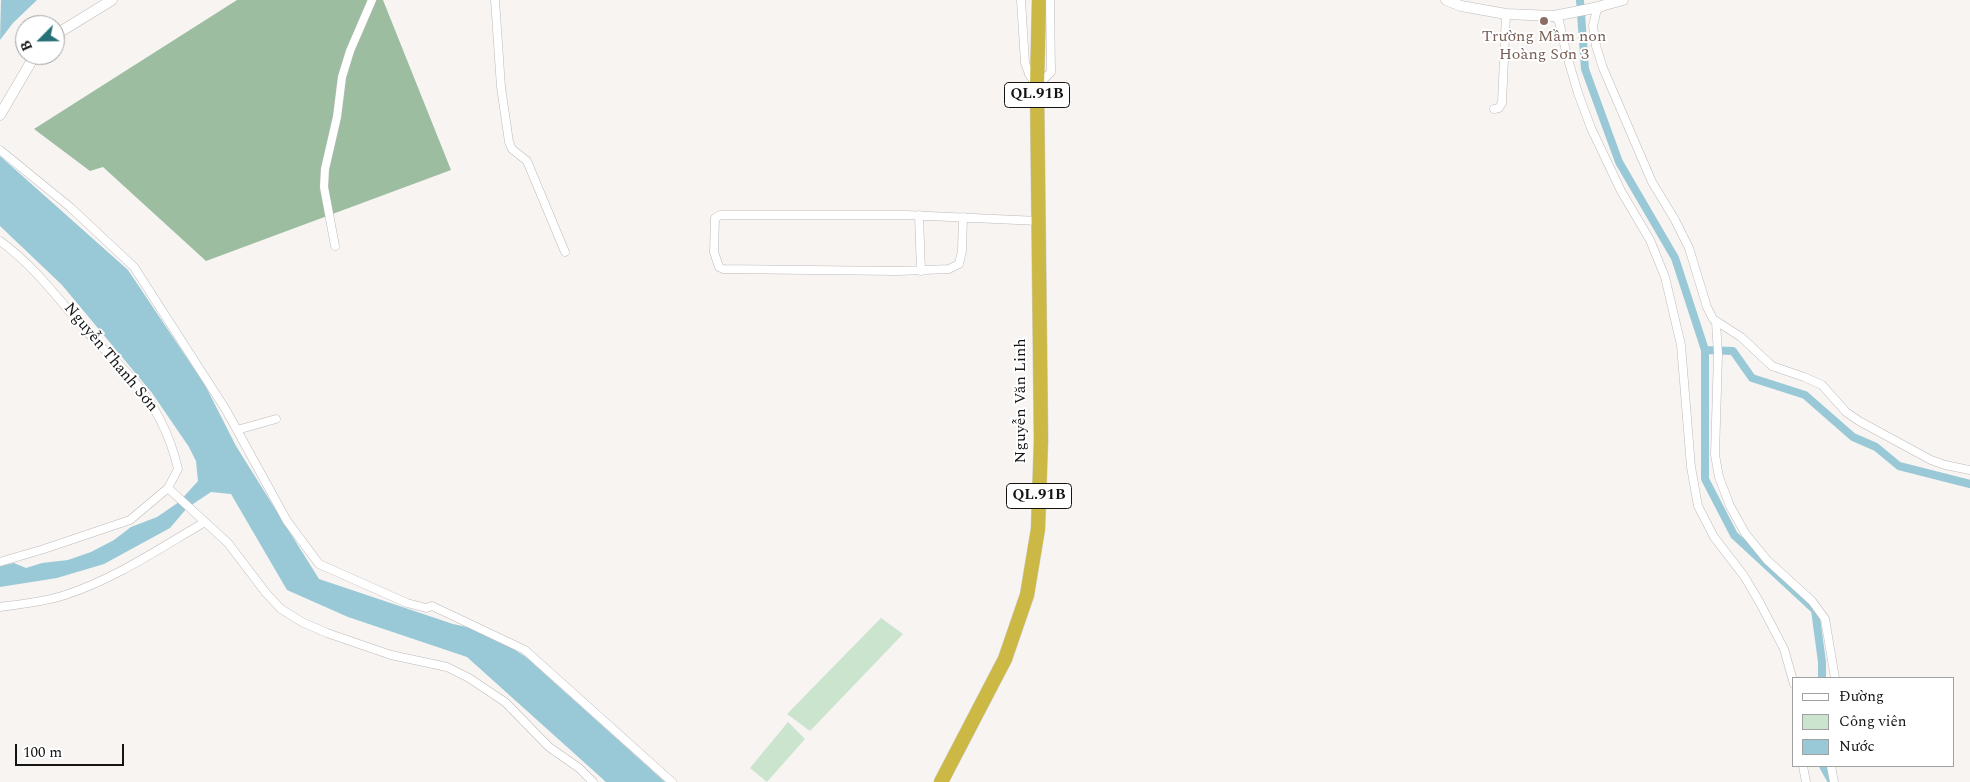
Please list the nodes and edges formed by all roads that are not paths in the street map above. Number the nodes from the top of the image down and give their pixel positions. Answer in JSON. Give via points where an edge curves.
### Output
{"nodes":[{"id":1,"x":112,"y":0,"type":"edge"},
{"id":2,"x":372,"y":0,"type":"edge"},
{"id":3,"x":495,"y":0,"type":"edge"},
{"id":4,"x":1022,"y":0,"type":"edge"},
{"id":5,"x":1039,"y":0,"type":"edge"},
{"id":6,"x":1050,"y":0,"type":"edge"},
{"id":7,"x":1446,"y":0,"type":"edge"},
{"id":8,"x":1623,"y":0,"type":"edge"},
{"id":9,"x":1606,"y":5,"type":"junction"},
{"id":10,"x":1506,"y":14,"type":"junction"},
{"id":11,"x":1558,"y":15,"type":"junction"},
{"id":12,"x":65,"y":29,"type":"edge"},
{"id":13,"x":28,"y":65,"type":"edge"},
{"id":14,"x":1037,"y":86,"type":"junction"},
{"id":15,"x":3,"y":101,"type":"edge"},
{"id":16,"x":1494,"y":110,"type":"dead end"},
{"id":17,"x":0,"y":114,"type":"edge"},
{"id":18,"x":0,"y":150,"type":"edge"},
{"id":19,"x":919,"y":215,"type":"junction"},
{"id":20,"x":963,"y":218,"type":"junction"},
{"id":21,"x":1039,"y":221,"type":"junction"},
{"id":22,"x":0,"y":241,"type":"edge"},
{"id":23,"x":335,"y":246,"type":"dead end"},
{"id":24,"x":565,"y":252,"type":"dead end"},
{"id":25,"x":920,"y":271,"type":"junction"},
{"id":26,"x":1716,"y":322,"type":"junction"},
{"id":27,"x":276,"y":419,"type":"dead end"},
{"id":28,"x":237,"y":430,"type":"junction"},
{"id":29,"x":1970,"y":470,"type":"edge"},
{"id":30,"x":168,"y":488,"type":"junction"},
{"id":31,"x":203,"y":519,"type":"junction"},
{"id":32,"x":0,"y":562,"type":"edge"},
{"id":33,"x":0,"y":607,"type":"edge"},
{"id":34,"x":1792,"y":677,"type":"edge"},
{"id":35,"x":1835,"y":677,"type":"edge"},
{"id":36,"x":1803,"y":767,"type":"edge"},
{"id":37,"x":1831,"y":767,"type":"edge"},
{"id":38,"x":593,"y":782,"type":"edge"},
{"id":39,"x":672,"y":782,"type":"edge"},
{"id":40,"x":941,"y":782,"type":"edge"},
{"id":41,"x":1806,"y":782,"type":"edge"},
{"id":42,"x":1834,"y":782,"type":"edge"}],
"edges":[{"from":1,"to":12,"type":"main road"},
{"from":2,"to":23,"type":"street","via":[[342,77],[325,169],[324,188]]},
{"from":3,"to":24,"type":"street","via":[[509,142],[512,149],[527,161]]},
{"from":4,"to":14,"type":"street","via":[[1025,63]]},
{"from":5,"to":14,"type":"highway","name":"Nguyễn Văn Linh","number":"QL.91B"},
{"from":6,"to":14,"type":"street","via":[[1051,72]]},
{"from":7,"to":10,"type":"main road"},
{"from":8,"to":9,"type":"main road"},
{"from":9,"to":11,"type":"main road"},
{"from":9,"to":26,"type":"street","via":[[1597,9],[1594,20],[1599,56],[1652,182],[1689,248],[1707,307]]},
{"from":10,"to":11,"type":"main road"},
{"from":10,"to":16,"type":"street","via":[[1502,103]]},
{"from":11,"to":34,"type":"street","via":[[1567,56],[1591,128],[1650,240],[1665,277],[1681,345],[1691,467],[1698,506],[1714,536],[1760,603],[1786,654]]},
{"from":13,"to":15,"type":"main road"},
{"from":14,"to":21,"type":"highway","name":"Nguyễn Văn Linh","number":"QL.91B"},
{"from":15,"to":17,"type":"main road"},
{"from":18,"to":28,"type":"street","via":[[70,207],[134,267]]},
{"from":19,"to":20,"type":"street"},
{"from":19,"to":25,"type":"street"},
{"from":19,"to":25,"type":"street","via":[[720,215],[715,218],[714,252],[719,267],[723,268]]},
{"from":20,"to":21,"type":"street"},
{"from":20,"to":25,"type":"street","via":[[959,264],[949,270]]},
{"from":21,"to":40,"type":"highway","name":"Nguyễn Văn Linh","number":"QL.91B","via":[[1041,440],[1038,530],[1027,595],[1005,659]]},
{"from":22,"to":30,"type":"street","name":"Nguyễn Thanh Sơn","via":[[50,286],[129,375],[160,416],[178,469]]},
{"from":26,"to":29,"type":"street","via":[[1741,337],[1772,366],[1822,385],[1853,417],[1884,436],[1931,460]]},
{"from":26,"to":35,"type":"street","via":[[1715,455],[1719,477],[1745,533],[1826,619]]},
{"from":27,"to":28,"type":"street"},
{"from":28,"to":39,"type":"street","via":[[287,521],[319,564],[407,603],[426,608],[432,606],[525,650]]},
{"from":30,"to":31,"type":"street"},
{"from":30,"to":32,"type":"street","name":"Nguyễn Thanh Sơn","via":[[130,520]]},
{"from":31,"to":33,"type":"street","via":[[118,573],[66,595]]},
{"from":31,"to":38,"type":"street","via":[[237,552],[281,609],[327,633],[391,655],[446,667],[469,678],[505,702],[542,740]]},
{"from":36,"to":41,"type":"street"},
{"from":37,"to":42,"type":"street"}]}
